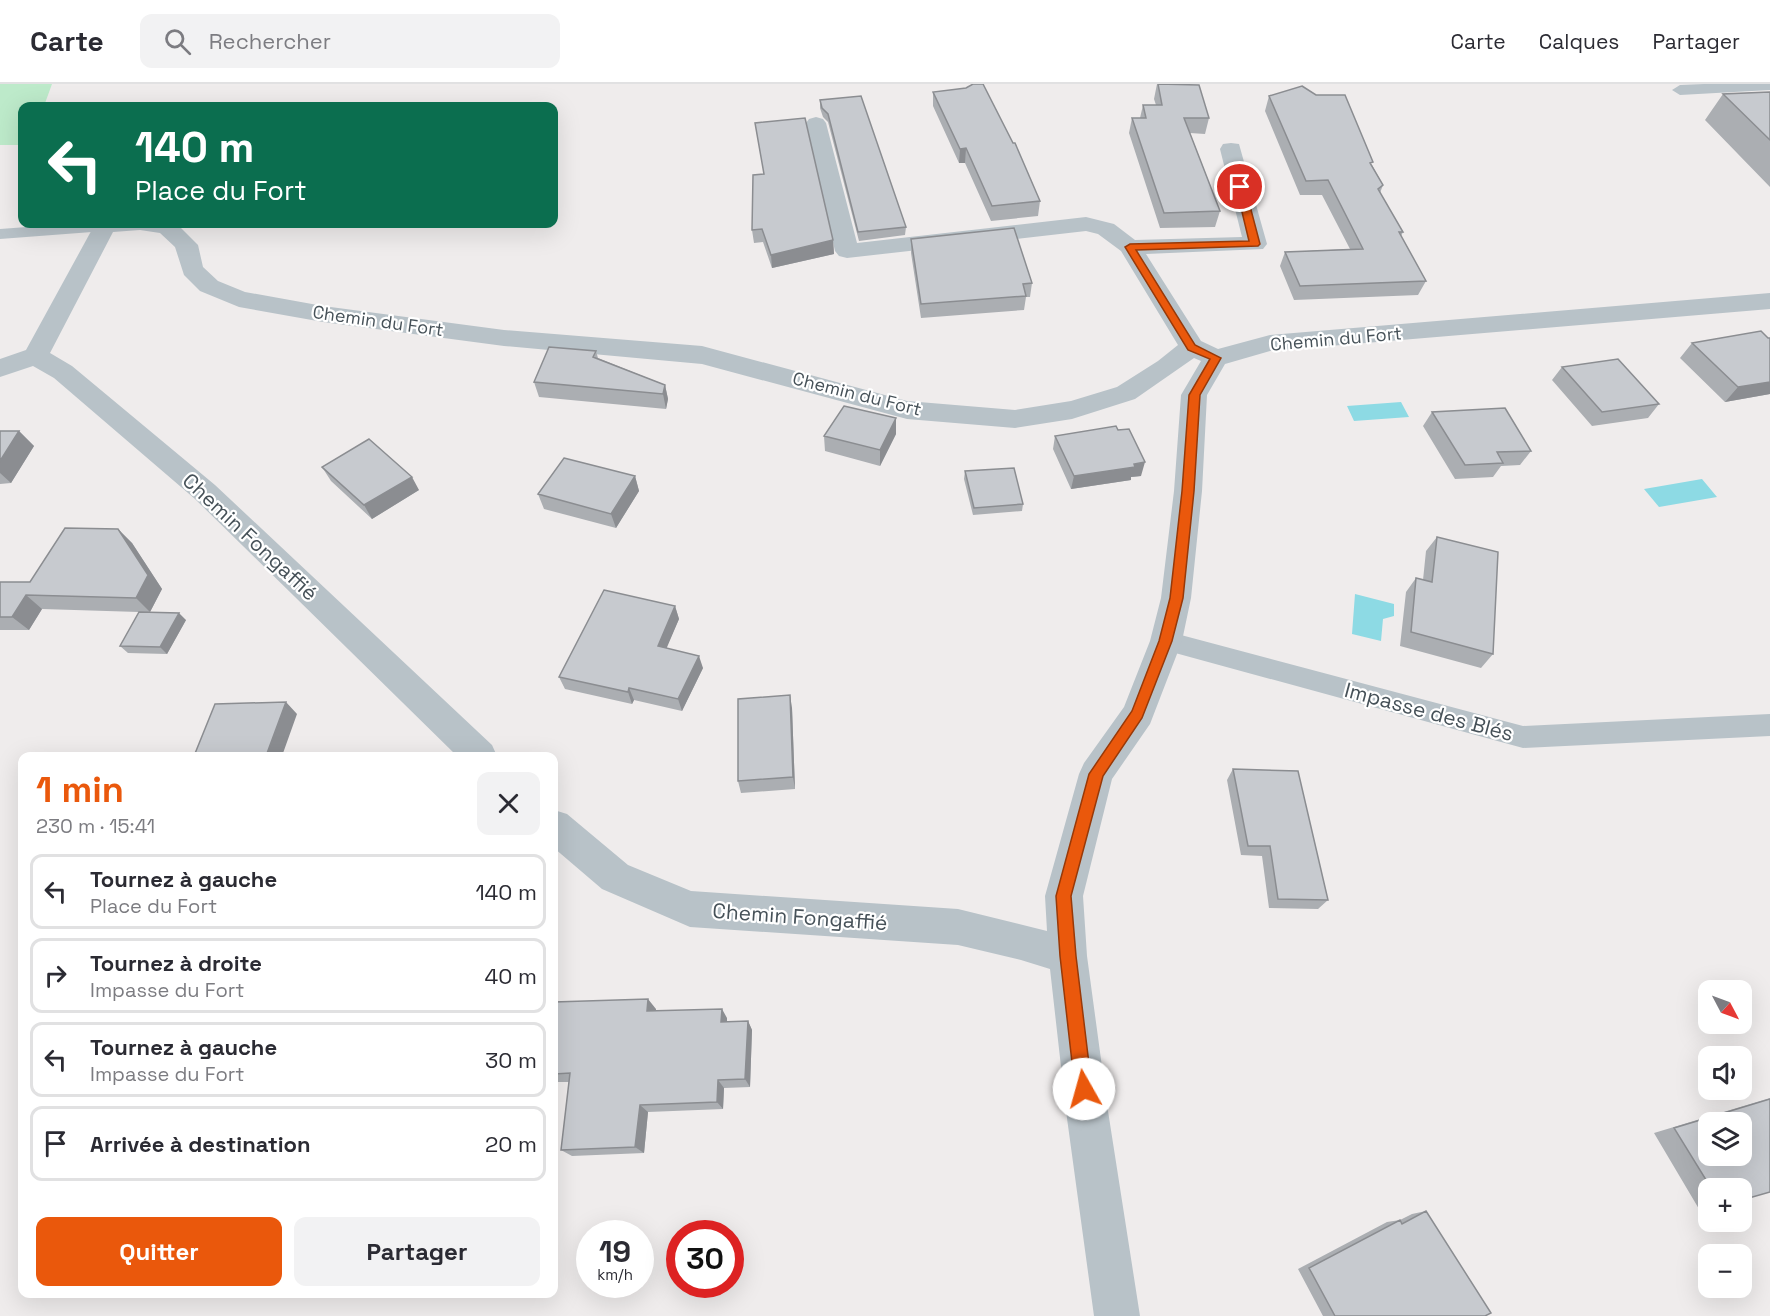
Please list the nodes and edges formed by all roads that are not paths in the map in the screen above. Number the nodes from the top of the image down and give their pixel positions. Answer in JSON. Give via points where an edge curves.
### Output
{"nodes":[{"id":1,"x":1770,"y":85,"type":"edge"},
{"id":2,"x":1680,"y":90,"type":"dead end"},
{"id":3,"x":816,"y":123,"type":"dead end"},
{"id":4,"x":1231,"y":149,"type":"dead end"},
{"id":5,"x":70,"y":228,"type":"edge"},
{"id":6,"x":104,"y":228,"type":"edge"},
{"id":7,"x":168,"y":228,"type":"edge"},
{"id":8,"x":0,"y":234,"type":"edge"},
{"id":9,"x":1130,"y":247,"type":"junction"},
{"id":10,"x":1770,"y":301,"type":"edge"},
{"id":11,"x":1204,"y":353,"type":"junction"},
{"id":12,"x":36,"y":356,"type":"junction"},
{"id":13,"x":0,"y":368,"type":"edge"},
{"id":14,"x":1166,"y":641,"type":"junction"},
{"id":15,"x":1770,"y":725,"type":"edge"},
{"id":16,"x":476,"y":752,"type":"edge"},
{"id":17,"x":558,"y":829,"type":"edge"},
{"id":18,"x":1068,"y":956,"type":"junction"},
{"id":19,"x":1117,"y":1316,"type":"edge"}],
"edges":[{"from":1,"to":2,"type":"lane"},
{"from":3,"to":9,"type":"street","via":[[847,251],[1086,224],[1106,229]]},
{"from":4,"to":9,"type":"street","via":[[1255,244]]},
{"from":5,"to":8,"type":"lane","name":"Chemin du Fort"},
{"from":6,"to":12,"type":"street"},
{"from":7,"to":11,"type":"street","name":"Chemin du Fort","via":[[186,245],[192,270],[209,285],[239,299],[504,338],[702,355],[907,410],[1015,420],[1072,410],[1126,393],[1167,367]]},
{"from":9,"to":11,"type":"street"},
{"from":10,"to":11,"type":"street","name":"Chemin du Fort","via":[[1270,343]]},
{"from":11,"to":14,"type":"street","via":[[1194,395],[1176,598]]},
{"from":12,"to":13,"type":"street"},
{"from":12,"to":16,"type":"street","name":"Chemin Fongaffié","via":[[63,372],[205,492]]},
{"from":14,"to":15,"type":"lane","name":"Impasse des Blés","via":[[1523,737]]},
{"from":14,"to":18,"type":"street","via":[[1138,714],[1096,774],[1064,896]]},
{"from":17,"to":18,"type":"street","name":"Chemin Fongaffié","via":[[615,877],[690,909],[958,927]]},
{"from":18,"to":19,"type":"street"}]}
